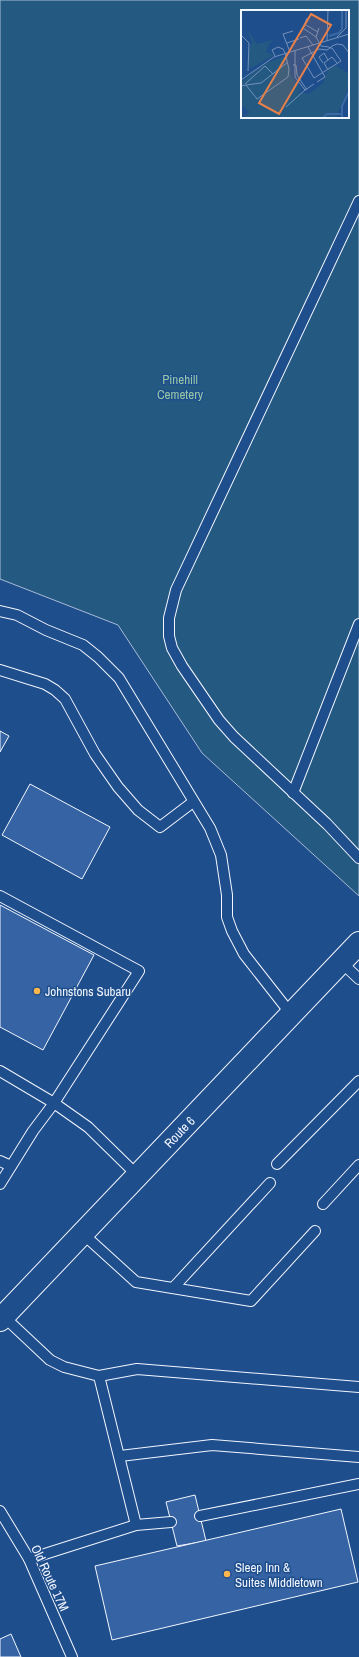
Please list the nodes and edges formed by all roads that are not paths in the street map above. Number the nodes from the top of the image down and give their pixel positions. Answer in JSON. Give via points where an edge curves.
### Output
{"nodes":[{"id":1,"x":359,"y":201,"type":"edge"},
{"id":2,"x":0,"y":611,"type":"edge"},
{"id":3,"x":359,"y":624,"type":"edge"},
{"id":4,"x":0,"y":670,"type":"edge"},
{"id":5,"x":293,"y":793,"type":"junction"},
{"id":6,"x":193,"y":802,"type":"junction"},
{"id":7,"x":359,"y":858,"type":"edge"},
{"id":8,"x":0,"y":896,"type":"edge"},
{"id":9,"x":359,"y":944,"type":"edge"},
{"id":10,"x":341,"y":962,"type":"junction"},
{"id":11,"x":359,"y":979,"type":"edge"},
{"id":12,"x":291,"y":1014,"type":"junction"},
{"id":13,"x":0,"y":1071,"type":"edge"},
{"id":14,"x":359,"y":1081,"type":"edge"},
{"id":15,"x":54,"y":1103,"type":"junction"},
{"id":16,"x":0,"y":1161,"type":"edge"},
{"id":17,"x":277,"y":1164,"type":"dead end"},
{"id":18,"x":359,"y":1165,"type":"edge"},
{"id":19,"x":11,"y":1166,"type":"junction"},
{"id":20,"x":137,"y":1176,"type":"junction"},
{"id":21,"x":270,"y":1182,"type":"dead end"},
{"id":22,"x":0,"y":1184,"type":"edge"},
{"id":23,"x":322,"y":1204,"type":"dead end"},
{"id":24,"x":315,"y":1231,"type":"dead end"},
{"id":25,"x":82,"y":1233,"type":"junction"},
{"id":26,"x":173,"y":1288,"type":"junction"},
{"id":27,"x":1,"y":1317,"type":"edge"},
{"id":28,"x":99,"y":1376,"type":"junction"},
{"id":29,"x":359,"y":1387,"type":"edge"},
{"id":30,"x":120,"y":1456,"type":"junction"},
{"id":31,"x":359,"y":1457,"type":"edge"},
{"id":32,"x":359,"y":1484,"type":"edge"},
{"id":33,"x":0,"y":1511,"type":"edge"},
{"id":34,"x":200,"y":1516,"type":"dead end"},
{"id":35,"x":171,"y":1522,"type":"dead end"},
{"id":36,"x":136,"y":1525,"type":"junction"},
{"id":37,"x":28,"y":1559,"type":"junction"},
{"id":38,"x":72,"y":1657,"type":"edge"}],
"edges":[{"from":1,"to":5,"type":"lane","via":[[176,590],[169,618],[172,648],[215,714],[234,737]]},
{"from":2,"to":6,"type":"lane","via":[[17,615],[83,645],[98,657],[119,678]]},
{"from":3,"to":5,"type":"lane"},
{"from":4,"to":6,"type":"lane","via":[[45,684],[55,690],[65,700],[95,754],[118,787],[138,810],[160,827]]},
{"from":5,"to":7,"type":"lane"},
{"from":6,"to":12,"type":"lane","via":[[210,828],[221,854],[227,895],[227,917],[232,931],[244,954]]},
{"from":8,"to":15,"type":"lane","via":[[139,971]]},
{"from":9,"to":10,"type":"main road","name":"Route 6"},
{"from":10,"to":11,"type":"lane"},
{"from":10,"to":12,"type":"main road","name":"Route 6"},
{"from":12,"to":20,"type":"main road","name":"Route 6"},
{"from":13,"to":15,"type":"lane"},
{"from":14,"to":17,"type":"lane"},
{"from":15,"to":19,"type":"lane"},
{"from":15,"to":20,"type":"lane","via":[[88,1127]]},
{"from":16,"to":19,"type":"lane"},
{"from":18,"to":23,"type":"lane"},
{"from":19,"to":22,"type":"lane"},
{"from":20,"to":25,"type":"main road","name":"Route 6"},
{"from":21,"to":26,"type":"lane"},
{"from":24,"to":26,"type":"lane","via":[[251,1301]]},
{"from":25,"to":26,"type":"lane","via":[[136,1282]]},
{"from":25,"to":27,"type":"main road","name":"Route 6"},
{"from":27,"to":28,"type":"lane","via":[[50,1360],[64,1367]]},
{"from":28,"to":29,"type":"lane","via":[[137,1369]]},
{"from":28,"to":30,"type":"lane"},
{"from":30,"to":31,"type":"lane","via":[[212,1445]]},
{"from":30,"to":36,"type":"lane"},
{"from":32,"to":34,"type":"lane"},
{"from":33,"to":37,"type":"lane","name":"Old Route 17M"},
{"from":35,"to":36,"type":"lane"},
{"from":36,"to":37,"type":"lane"},
{"from":37,"to":38,"type":"lane","name":"Old Route 17M"}]}
